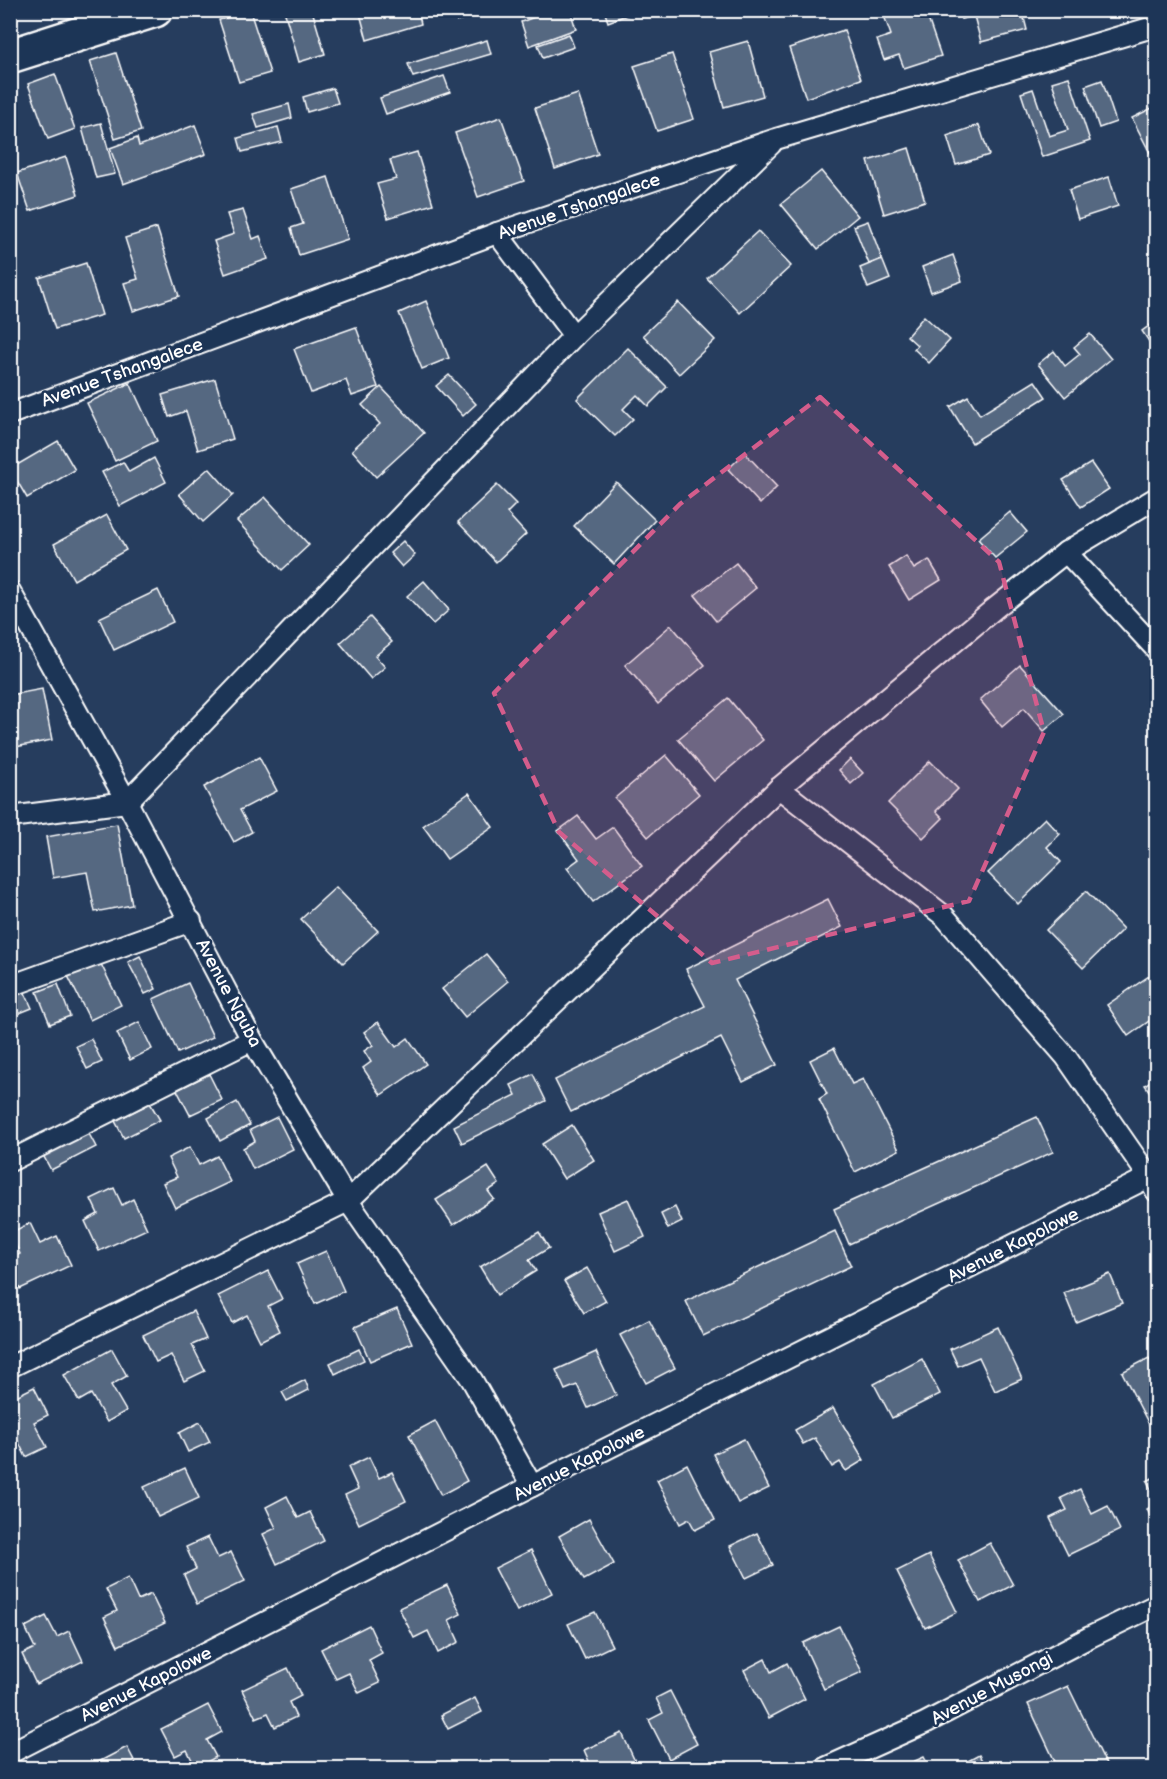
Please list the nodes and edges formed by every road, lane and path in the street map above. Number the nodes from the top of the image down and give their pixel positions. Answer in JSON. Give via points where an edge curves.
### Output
{"nodes":[{"id":1,"x":82,"y":10,"type":"edge"},
{"id":2,"x":155,"y":10,"type":"edge"},
{"id":3,"x":1156,"y":26,"type":"edge"},
{"id":4,"x":10,"y":34,"type":"edge"},
{"id":5,"x":10,"y":57,"type":"edge"},
{"id":6,"x":776,"y":139,"type":"junction"},
{"id":7,"x":497,"y":233,"type":"junction"},
{"id":8,"x":573,"y":336,"type":"junction"},
{"id":9,"x":10,"y":414,"type":"edge"},
{"id":10,"x":1156,"y":498,"type":"edge"},
{"id":11,"x":1065,"y":552,"type":"junction"},
{"id":12,"x":10,"y":591,"type":"edge"},
{"id":13,"x":1156,"y":649,"type":"edge"},
{"id":14,"x":779,"y":788,"type":"junction"},
{"id":15,"x":127,"y":802,"type":"junction"},
{"id":16,"x":10,"y":817,"type":"edge"},
{"id":17,"x":191,"y":921,"type":"junction"},
{"id":18,"x":10,"y":986,"type":"edge"},
{"id":19,"x":252,"y":1040,"type":"junction"},
{"id":20,"x":10,"y":1161,"type":"edge"},
{"id":21,"x":1153,"y":1184,"type":"edge"},
{"id":22,"x":348,"y":1201,"type":"junction"},
{"id":23,"x":10,"y":1367,"type":"edge"},
{"id":24,"x":532,"y":1486,"type":"junction"},
{"id":25,"x":1154,"y":1607,"type":"edge"},
{"id":26,"x":10,"y":1753,"type":"edge"},
{"id":27,"x":825,"y":1768,"type":"edge"}],
"edges":[{"from":1,"to":4,"type":"highway"},
{"from":2,"to":5,"type":"highway"},
{"from":3,"to":6,"type":"street","name":"Avenue Tshangalece"},
{"from":6,"to":7,"type":"street","name":"Avenue Tshangalece"},
{"from":6,"to":8,"type":"street"},
{"from":7,"to":8,"type":"street"},
{"from":7,"to":9,"type":"street","name":"Avenue Tshangalece"},
{"from":8,"to":15,"type":"street"},
{"from":10,"to":11,"type":"street"},
{"from":11,"to":13,"type":"street"},
{"from":11,"to":14,"type":"street"},
{"from":12,"to":15,"type":"street","name":"Avenue Nguba"},
{"from":14,"to":21,"type":"street","via":[[944,916],[1066,1057]]},
{"from":14,"to":22,"type":"street"},
{"from":15,"to":16,"type":"street"},
{"from":15,"to":17,"type":"street","name":"Avenue Nguba"},
{"from":17,"to":18,"type":"street"},
{"from":17,"to":19,"type":"street","name":"Avenue Nguba"},
{"from":19,"to":20,"type":"street"},
{"from":19,"to":22,"type":"street","name":"Avenue Nguba"},
{"from":21,"to":24,"type":"street","name":"Avenue Kapolowe"},
{"from":22,"to":23,"type":"street"},
{"from":22,"to":24,"type":"street","name":"Avenue Nguba","via":[[472,1380]]},
{"from":24,"to":26,"type":"street","name":"Avenue Kapolowe"},
{"from":25,"to":27,"type":"street","name":"Avenue Musongi","via":[[925,1723]]}]}
